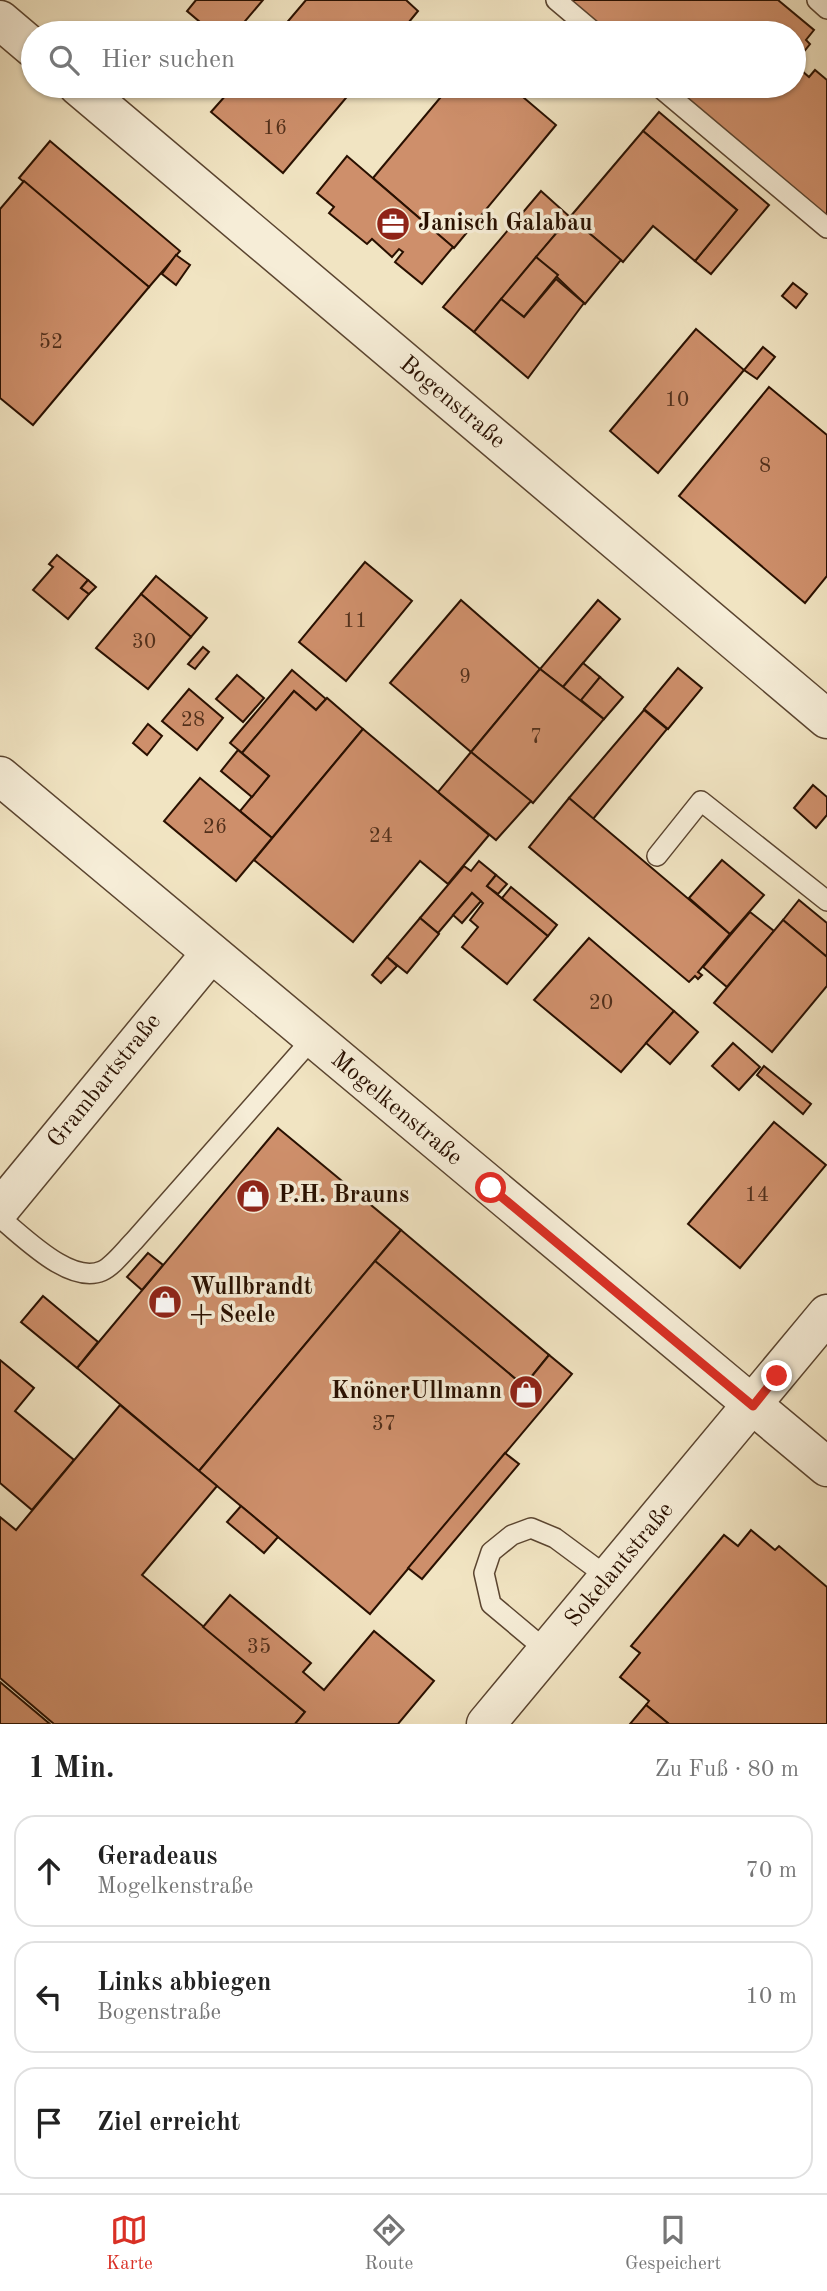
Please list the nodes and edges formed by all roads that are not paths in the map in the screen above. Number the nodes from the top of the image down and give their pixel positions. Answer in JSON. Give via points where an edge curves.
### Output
{"nodes":[{"id":1,"x":556,"y":0,"type":"edge"},
{"id":2,"x":817,"y":0,"type":"edge"},
{"id":3,"x":827,"y":9,"type":"edge"},
{"id":4,"x":0,"y":20,"type":"edge"},
{"id":5,"x":581,"y":21,"type":"edge"},
{"id":6,"x":21,"y":38,"type":"edge"},
{"id":7,"x":92,"y":98,"type":"edge"},
{"id":8,"x":672,"y":98,"type":"edge"},
{"id":9,"x":827,"y":228,"type":"edge"},
{"id":10,"x":827,"y":719,"type":"edge"},
{"id":11,"x":0,"y":776,"type":"edge"},
{"id":12,"x":657,"y":856,"type":"dead end"},
{"id":13,"x":827,"y":901,"type":"edge"},
{"id":14,"x":211,"y":953,"type":"junction"},
{"id":15,"x":312,"y":1039,"type":"junction"},
{"id":16,"x":0,"y":1209,"type":"edge"},
{"id":17,"x":0,"y":1218,"type":"edge"},
{"id":18,"x":827,"y":1314,"type":"edge"},
{"id":19,"x":753,"y":1406,"type":"junction"},
{"id":20,"x":827,"y":1467,"type":"edge"},
{"id":21,"x":609,"y":1578,"type":"junction"},
{"id":22,"x":547,"y":1651,"type":"junction"},
{"id":23,"x":486,"y":1724,"type":"edge"}],
"edges":[{"from":1,"to":5,"type":"lane"},
{"from":2,"to":3,"type":"lane"},
{"from":4,"to":6,"type":"street"},
{"from":7,"to":10,"type":"street","name":"Bogenstraße"},
{"from":8,"to":9,"type":"lane"},
{"from":11,"to":14,"type":"street","name":"Mogelkenstraße"},
{"from":12,"to":13,"type":"lane","via":[[701,801]]},
{"from":14,"to":15,"type":"street","name":"Mogelkenstraße"},
{"from":14,"to":16,"type":"street","name":"Grambartstraße"},
{"from":15,"to":17,"type":"lane","via":[[104,1270],[72,1272]]},
{"from":15,"to":19,"type":"street","name":"Mogelkenstraße"},
{"from":18,"to":19,"type":"street"},
{"from":19,"to":20,"type":"street","name":"Mogelkenstraße"},
{"from":19,"to":21,"type":"street","name":"Sokelantstraße"},
{"from":21,"to":22,"type":"street","name":"Sokelantstraße"},
{"from":21,"to":22,"type":"lane","via":[[555,1538],[531,1528],[512,1535],[491,1552],[485,1573],[491,1604]]},
{"from":22,"to":23,"type":"street","name":"Sokelantstraße"}]}
